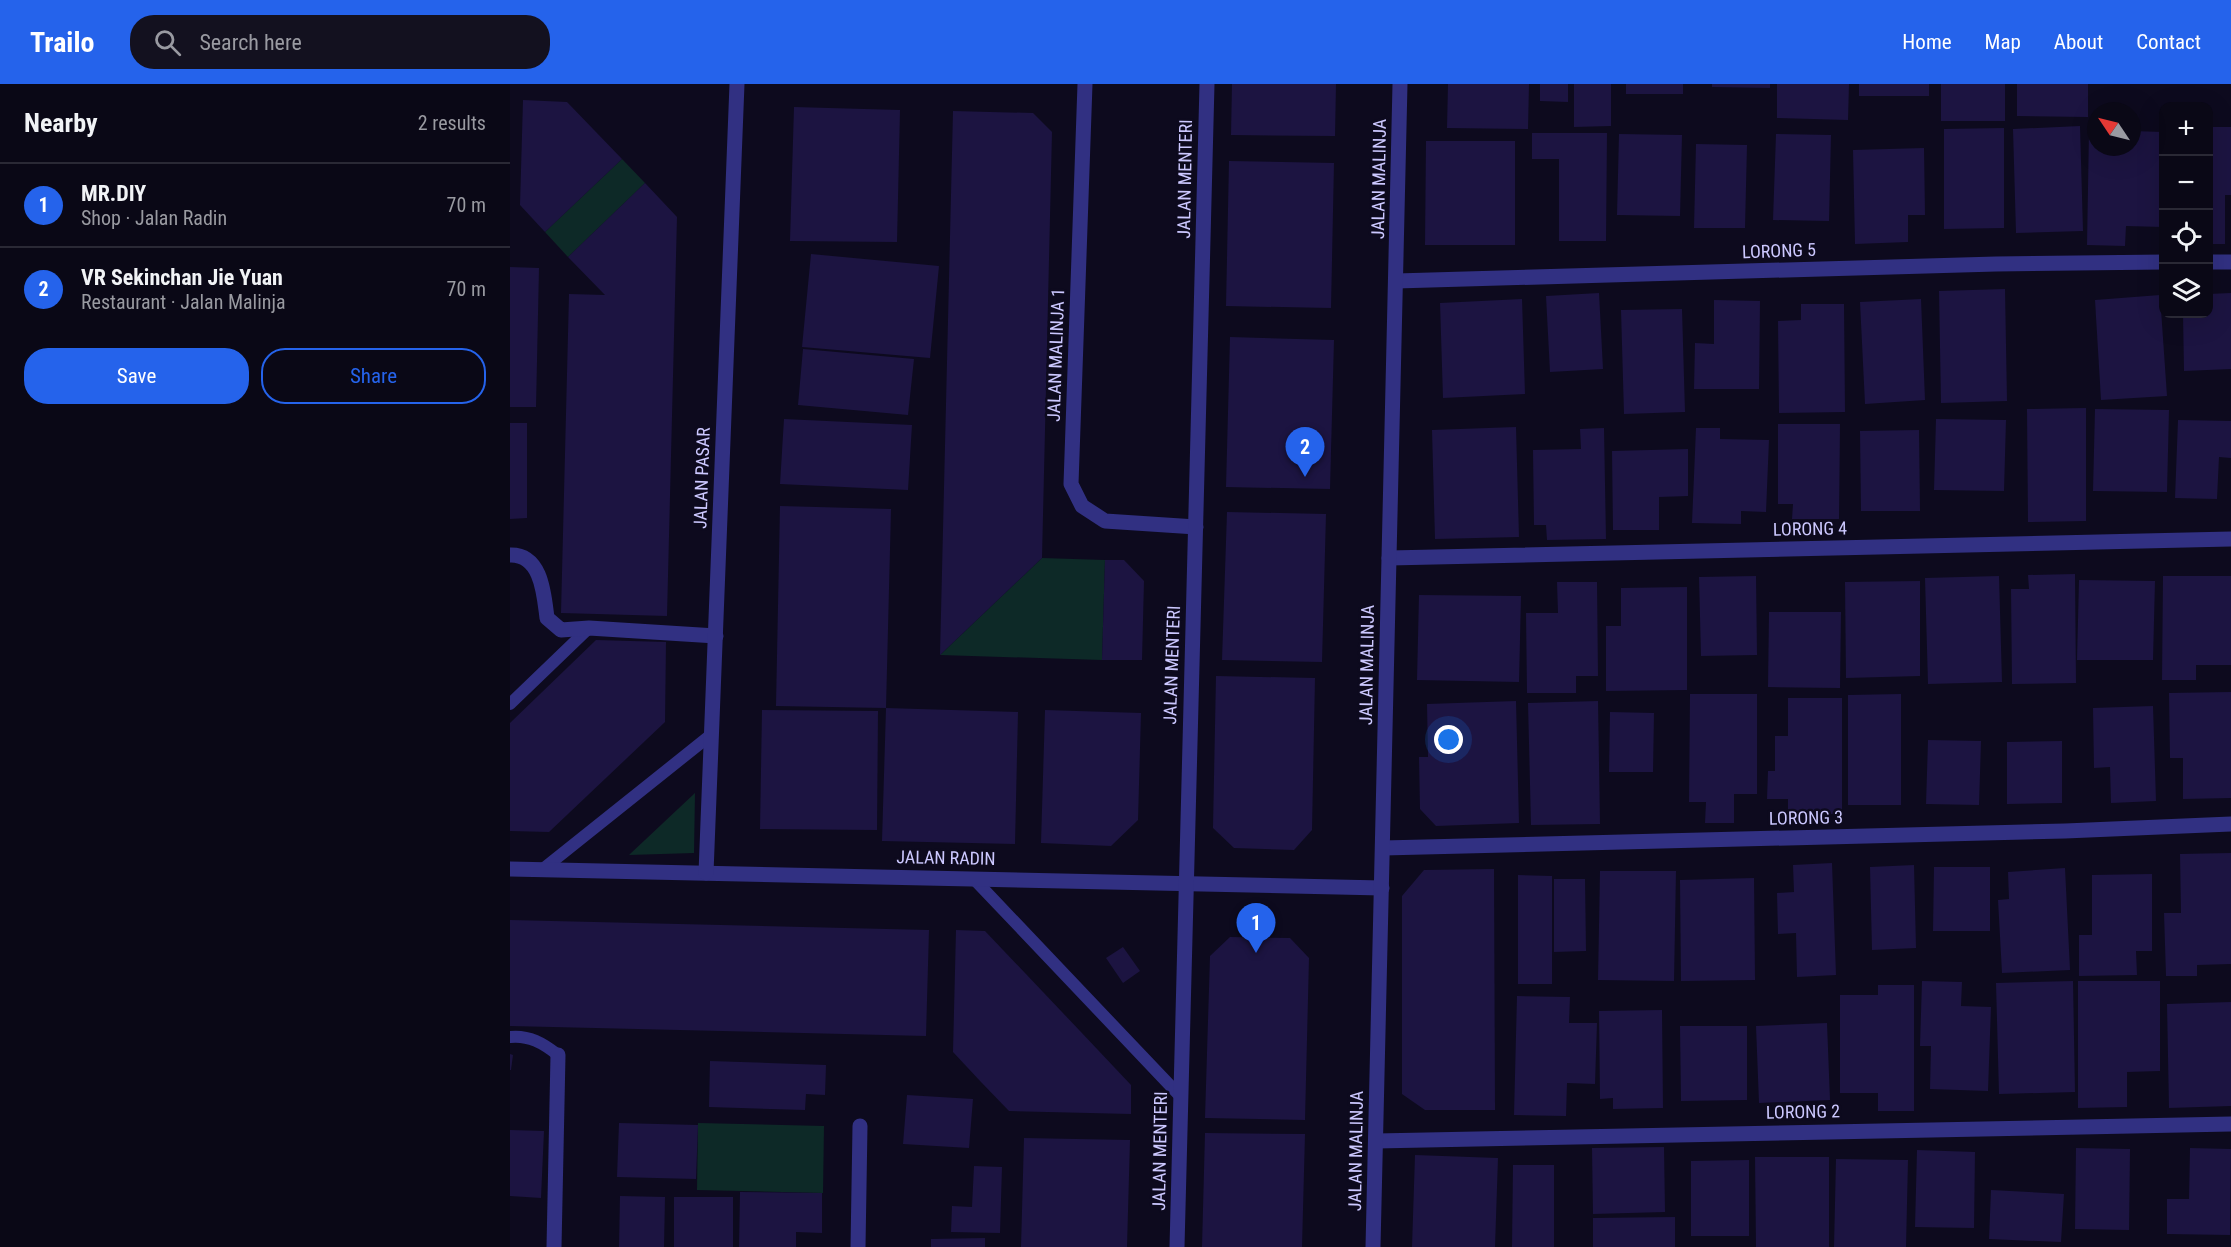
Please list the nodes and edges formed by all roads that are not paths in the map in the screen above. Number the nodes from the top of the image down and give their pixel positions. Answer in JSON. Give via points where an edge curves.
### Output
{"nodes":[{"id":1,"x":737,"y":84,"type":"edge"},
{"id":2,"x":1085,"y":84,"type":"edge"},
{"id":3,"x":1207,"y":84,"type":"edge"},
{"id":4,"x":1400,"y":84,"type":"edge"},
{"id":5,"x":2159,"y":262,"type":"edge"},
{"id":6,"x":2213,"y":262,"type":"edge"},
{"id":7,"x":2231,"y":262,"type":"edge"},
{"id":8,"x":1396,"y":281,"type":"junction"},
{"id":9,"x":1196,"y":527,"type":"junction"},
{"id":10,"x":2231,"y":539,"type":"edge"},
{"id":11,"x":510,"y":555,"type":"edge"},
{"id":12,"x":1389,"y":558,"type":"junction"},
{"id":13,"x":590,"y":628,"type":"junction"},
{"id":14,"x":716,"y":636,"type":"junction"},
{"id":15,"x":510,"y":704,"type":"edge"},
{"id":16,"x":712,"y":734,"type":"junction"},
{"id":17,"x":2231,"y":824,"type":"edge"},
{"id":18,"x":1383,"y":848,"type":"junction"},
{"id":19,"x":510,"y":869,"type":"edge"},
{"id":20,"x":543,"y":869,"type":"junction"},
{"id":21,"x":706,"y":873,"type":"junction"},
{"id":22,"x":973,"y":878,"type":"junction"},
{"id":23,"x":1186,"y":883,"type":"junction"},
{"id":24,"x":1382,"y":888,"type":"junction"},
{"id":25,"x":510,"y":1037,"type":"edge"},
{"id":26,"x":558,"y":1055,"type":"joint"},
{"id":27,"x":1180,"y":1097,"type":"junction"},
{"id":28,"x":2231,"y":1124,"type":"edge"},
{"id":29,"x":860,"y":1126,"type":"dead end"},
{"id":30,"x":1376,"y":1141,"type":"junction"},
{"id":31,"x":554,"y":1247,"type":"edge"},
{"id":32,"x":858,"y":1247,"type":"edge"},
{"id":33,"x":1177,"y":1247,"type":"edge"},
{"id":34,"x":1373,"y":1247,"type":"edge"}],
"edges":[{"from":1,"to":14,"type":"street","name":"JALAN PASAR"},
{"from":2,"to":9,"type":"street","name":"JALAN MALINJA 1","via":[[1071,484],[1082,506],[1105,521]]},
{"from":3,"to":9,"type":"street","name":"JALAN MENTERI"},
{"from":4,"to":8,"type":"street","name":"JALAN MALINJA"},
{"from":5,"to":8,"type":"street","name":"LORONG 5"},
{"from":6,"to":7,"type":"street"},
{"from":8,"to":12,"type":"street","name":"JALAN MALINJA"},
{"from":9,"to":23,"type":"street","name":"JALAN MENTERI"},
{"from":10,"to":12,"type":"street","name":"LORONG 4"},
{"from":11,"to":13,"type":"street","via":[[532,564],[543,586],[547,618],[561,630]]},
{"from":12,"to":18,"type":"street","name":"JALAN MALINJA"},
{"from":13,"to":14,"type":"street"},
{"from":13,"to":15,"type":"lane"},
{"from":14,"to":16,"type":"street","name":"JALAN PASAR"},
{"from":16,"to":20,"type":"lane"},
{"from":16,"to":21,"type":"street","name":"JALAN PASAR"},
{"from":17,"to":18,"type":"street","name":"LORONG 3"},
{"from":18,"to":24,"type":"street","name":"JALAN MALINJA"},
{"from":19,"to":20,"type":"street","name":"JALAN RADIN"},
{"from":20,"to":21,"type":"street","name":"JALAN RADIN"},
{"from":21,"to":22,"type":"street","name":"JALAN RADIN"},
{"from":22,"to":23,"type":"street","name":"JALAN RADIN"},
{"from":22,"to":27,"type":"lane"},
{"from":23,"to":24,"type":"street","name":"JALAN RADIN"},
{"from":23,"to":27,"type":"street","name":"JALAN MENTERI"},
{"from":24,"to":30,"type":"street","name":"JALAN MALINJA"},
{"from":25,"to":26,"type":"lane","via":[[543,1042]]},
{"from":26,"to":31,"type":"street"},
{"from":27,"to":33,"type":"street","name":"JALAN MENTERI"},
{"from":28,"to":30,"type":"street","name":"LORONG 2"},
{"from":29,"to":32,"type":"street"},
{"from":30,"to":34,"type":"street","name":"JALAN MALINJA"}]}
